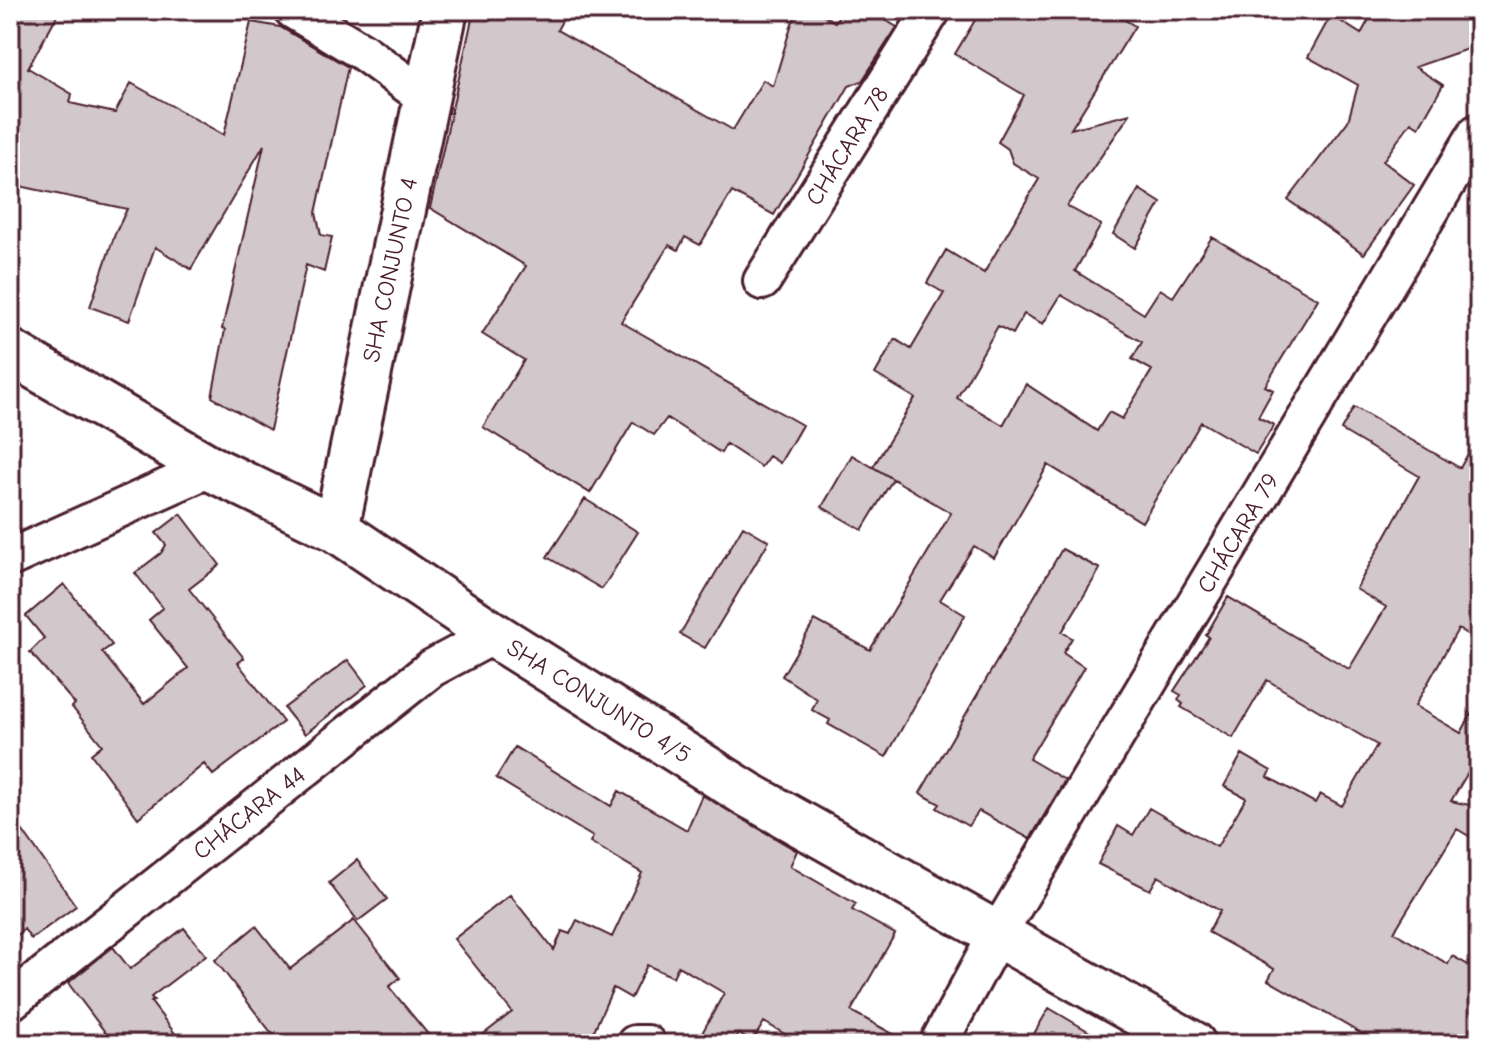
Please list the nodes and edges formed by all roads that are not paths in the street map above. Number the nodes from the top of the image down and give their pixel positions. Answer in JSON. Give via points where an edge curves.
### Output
{"nodes":[{"id":1,"x":293,"y":10,"type":"edge"},
{"id":2,"x":445,"y":10,"type":"edge"},
{"id":3,"x":932,"y":10,"type":"edge"},
{"id":4,"x":426,"y":98,"type":"junction"},
{"id":5,"x":1477,"y":133,"type":"edge"},
{"id":6,"x":762,"y":281,"type":"dead end"},
{"id":7,"x":10,"y":352,"type":"edge"},
{"id":8,"x":210,"y":468,"type":"junction"},
{"id":9,"x":336,"y":529,"type":"junction"},
{"id":10,"x":10,"y":558,"type":"edge"},
{"id":11,"x":494,"y":635,"type":"junction"},
{"id":12,"x":998,"y":933,"type":"junction"},
{"id":13,"x":10,"y":1002,"type":"edge"},
{"id":14,"x":635,"y":1044,"type":"edge"},
{"id":15,"x":647,"y":1044,"type":"edge"},
{"id":16,"x":938,"y":1044,"type":"edge"},
{"id":17,"x":1193,"y":1044,"type":"edge"}],
"edges":[{"from":1,"to":4,"type":"street"},
{"from":2,"to":4,"type":"street","name":"SHA CONJUNTO 4"},
{"from":3,"to":6,"type":"street","name":"CHÁCARA 78"},
{"from":4,"to":9,"type":"street","name":"SHA CONJUNTO 4"},
{"from":5,"to":12,"type":"street","name":"CHÁCARA 79"},
{"from":7,"to":8,"type":"street","name":"SHA CONJUNTO 4/5"},
{"from":8,"to":9,"type":"street","name":"SHA CONJUNTO 4/5"},
{"from":8,"to":10,"type":"street"},
{"from":9,"to":11,"type":"street","name":"SHA CONJUNTO 4/5"},
{"from":11,"to":12,"type":"street","name":"SHA CONJUNTO 4/5","via":[[747,794]]},
{"from":11,"to":13,"type":"street","name":"CHÁCARA 44","via":[[432,668]]},
{"from":12,"to":16,"type":"street","name":"CHÁCARA 79"},
{"from":12,"to":17,"type":"street","name":"SHA CONJUNTO 4/5"},
{"from":14,"to":15,"type":"street"}]}
